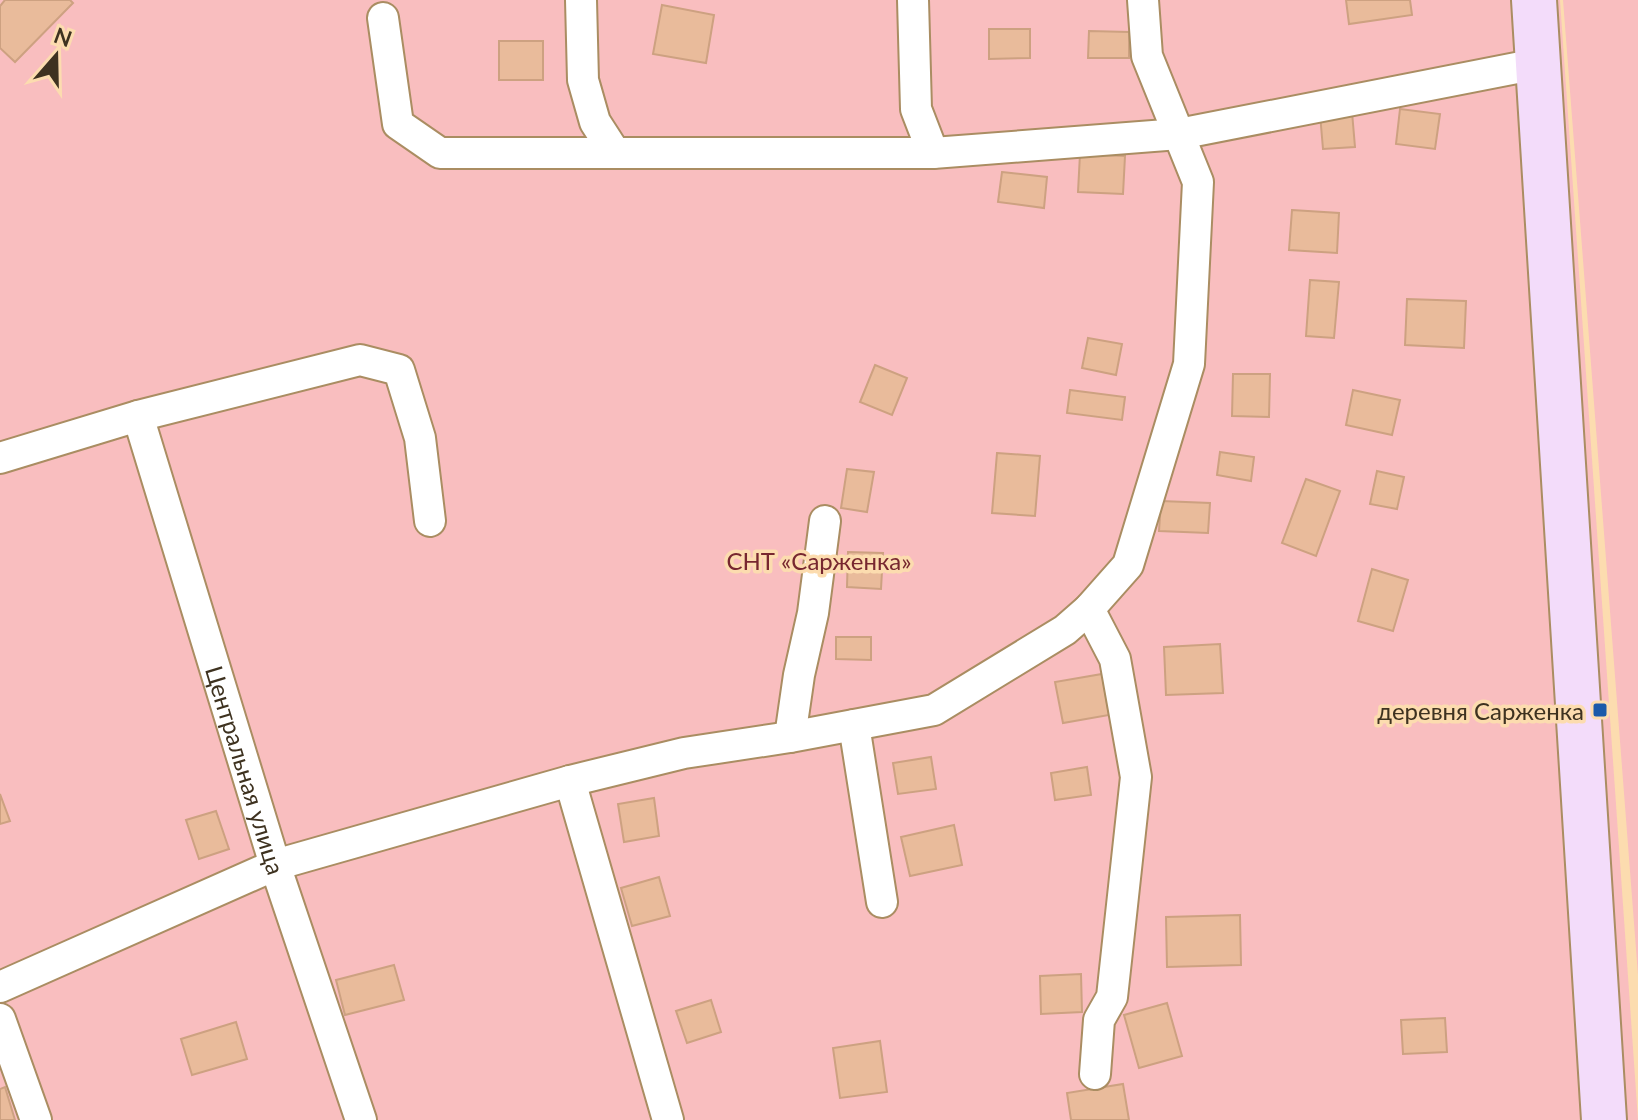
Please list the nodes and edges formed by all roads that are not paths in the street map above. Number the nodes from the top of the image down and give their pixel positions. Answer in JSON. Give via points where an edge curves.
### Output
{"nodes":[{"id":1,"x":581,"y":0,"type":"edge"},
{"id":2,"x":913,"y":0,"type":"edge"},
{"id":3,"x":1143,"y":0,"type":"edge"},
{"id":4,"x":1534,"y":0,"type":"edge"},
{"id":5,"x":383,"y":18,"type":"dead end"},
{"id":6,"x":1537,"y":64,"type":"junction"},
{"id":7,"x":1179,"y":134,"type":"junction"},
{"id":8,"x":615,"y":153,"type":"junction"},
{"id":9,"x":933,"y":153,"type":"junction"},
{"id":10,"x":138,"y":416,"type":"junction"},
{"id":11,"x":0,"y":458,"type":"edge"},
{"id":12,"x":430,"y":521,"type":"dead end"},
{"id":13,"x":825,"y":521,"type":"dead end"},
{"id":14,"x":1089,"y":609,"type":"junction"},
{"id":15,"x":854,"y":725,"type":"junction"},
{"id":16,"x":790,"y":737,"type":"junction"},
{"id":17,"x":570,"y":781,"type":"junction"},
{"id":18,"x":275,"y":865,"type":"junction"},
{"id":19,"x":882,"y":902,"type":"dead end"},
{"id":20,"x":0,"y":987,"type":"edge"},
{"id":21,"x":0,"y":1019,"type":"edge"},
{"id":22,"x":1095,"y":1074,"type":"dead end"},
{"id":23,"x":36,"y":1120,"type":"edge"},
{"id":24,"x":361,"y":1120,"type":"edge"},
{"id":25,"x":668,"y":1120,"type":"edge"},
{"id":26,"x":1604,"y":1120,"type":"edge"}],
"edges":[{"from":1,"to":8,"type":"street","via":[[583,80],[595,122]]},
{"from":2,"to":9,"type":"street","via":[[916,109]]},
{"from":3,"to":7,"type":"street","via":[[1147,56]]},
{"from":4,"to":6,"type":"main road"},
{"from":5,"to":8,"type":"street","via":[[398,124],[440,153]]},
{"from":6,"to":7,"type":"street"},
{"from":6,"to":26,"type":"main road"},
{"from":7,"to":9,"type":"street"},
{"from":7,"to":14,"type":"street","via":[[1198,182],[1189,364],[1128,565]]},
{"from":8,"to":9,"type":"street"},
{"from":10,"to":11,"type":"street"},
{"from":10,"to":12,"type":"street","via":[[360,360],[399,370],[420,438]]},
{"from":10,"to":18,"type":"street","name":"Центральная улица"},
{"from":13,"to":16,"type":"street"},
{"from":14,"to":15,"type":"street","via":[[1065,630],[934,710]]},
{"from":14,"to":22,"type":"street","via":[[1115,659],[1136,777],[1112,997],[1099,1020]]},
{"from":15,"to":16,"type":"street"},
{"from":15,"to":19,"type":"street"},
{"from":16,"to":17,"type":"street","via":[[684,753]]},
{"from":17,"to":18,"type":"street"},
{"from":17,"to":25,"type":"street"},
{"from":18,"to":20,"type":"street"},
{"from":18,"to":24,"type":"street","name":"Центральная улица"},
{"from":21,"to":23,"type":"street"}]}
